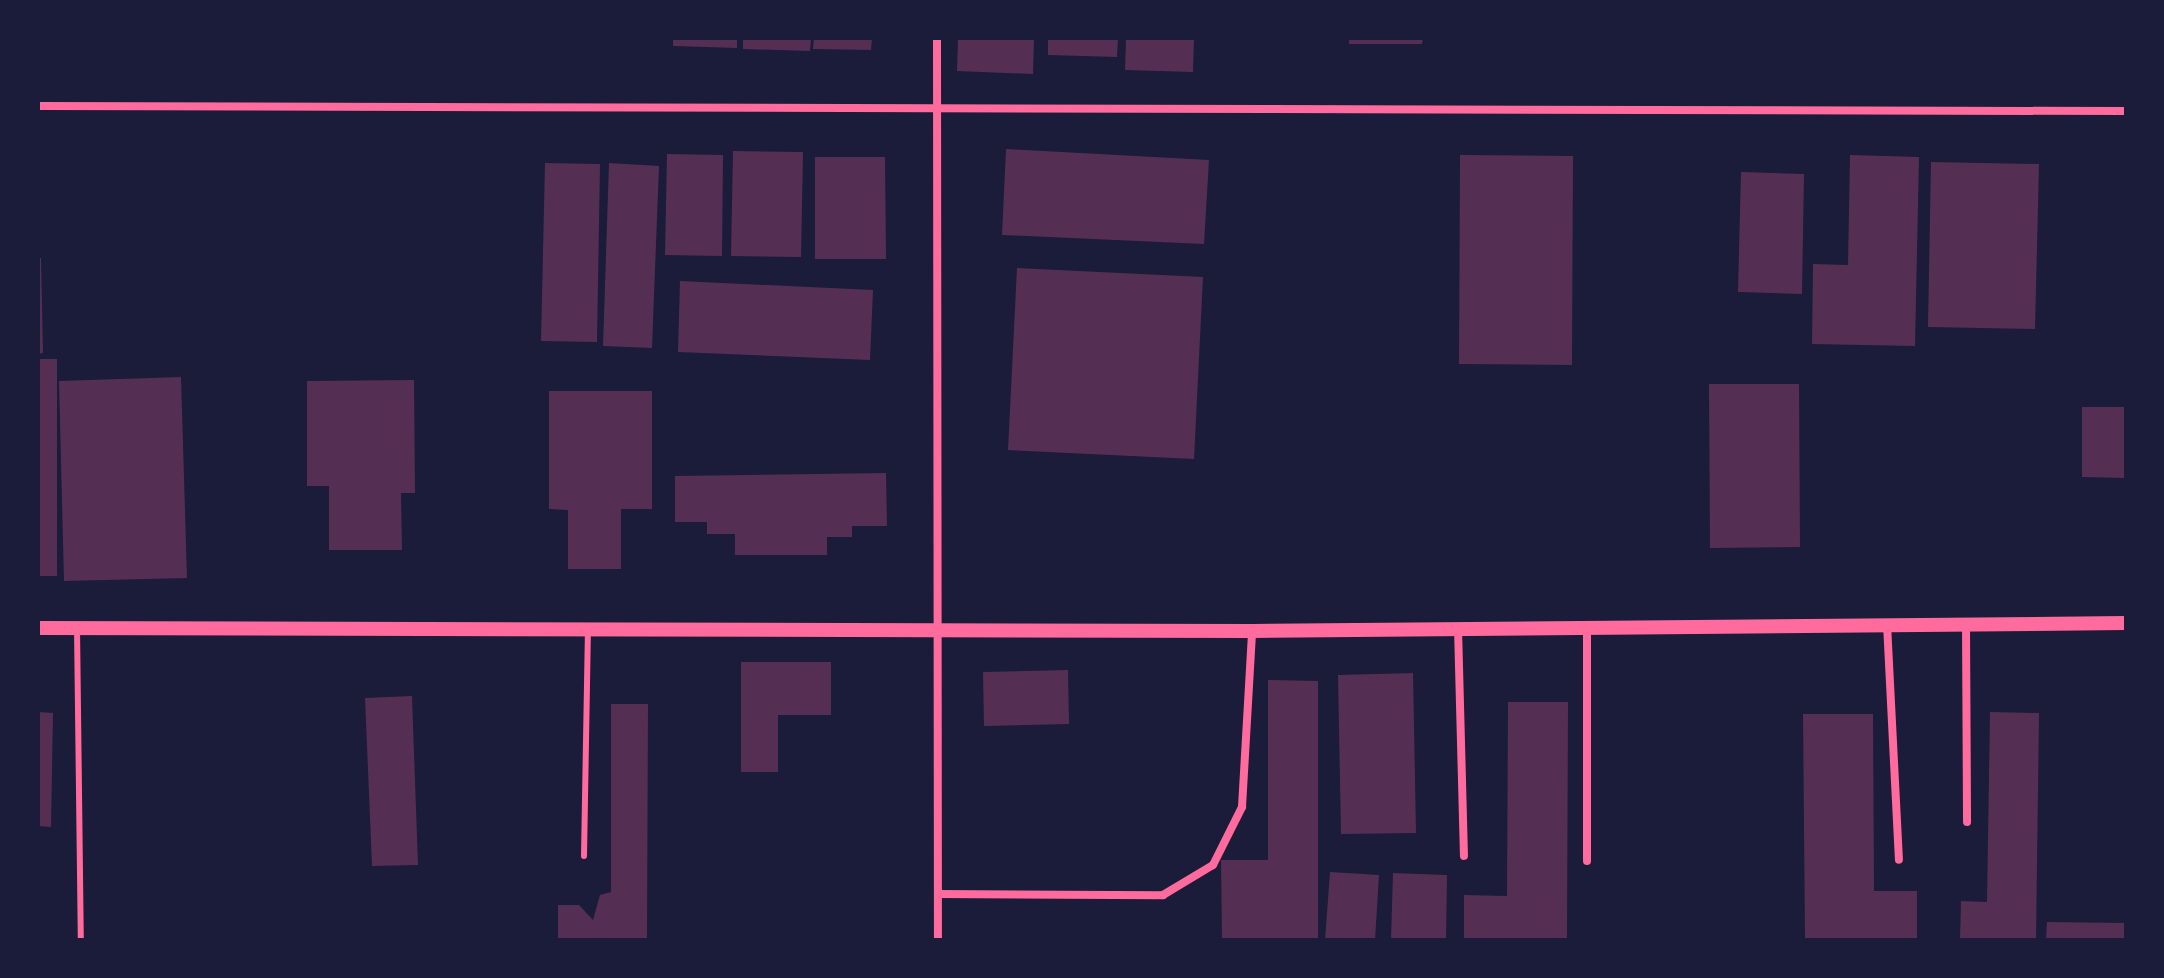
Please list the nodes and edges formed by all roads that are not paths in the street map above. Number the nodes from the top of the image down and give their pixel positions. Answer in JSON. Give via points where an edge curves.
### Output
{"nodes":[{"id":1,"x":937,"y":38,"type":"edge"},
{"id":2,"x":38,"y":106,"type":"edge"},
{"id":3,"x":937,"y":110,"type":"junction"},
{"id":4,"x":2126,"y":111,"type":"edge"},
{"id":5,"x":2126,"y":623,"type":"edge"},
{"id":6,"x":1887,"y":624,"type":"junction"},
{"id":7,"x":1966,"y":624,"type":"junction"},
{"id":8,"x":1587,"y":626,"type":"junction"},
{"id":9,"x":1458,"y":627,"type":"junction"},
{"id":10,"x":38,"y":628,"type":"edge"},
{"id":11,"x":77,"y":628,"type":"junction"},
{"id":12,"x":588,"y":629,"type":"junction"},
{"id":13,"x":938,"y":629,"type":"junction"},
{"id":14,"x":1252,"y":631,"type":"junction"},
{"id":15,"x":1967,"y":822,"type":"dead end"},
{"id":16,"x":584,"y":856,"type":"dead end"},
{"id":17,"x":1464,"y":856,"type":"dead end"},
{"id":18,"x":1899,"y":860,"type":"dead end"},
{"id":19,"x":1587,"y":861,"type":"dead end"},
{"id":20,"x":938,"y":894,"type":"junction"},
{"id":21,"x":81,"y":940,"type":"edge"},
{"id":22,"x":938,"y":940,"type":"edge"}],
"edges":[{"from":1,"to":3,"type":"street"},
{"from":2,"to":3,"type":"street"},
{"from":3,"to":4,"type":"street"},
{"from":3,"to":13,"type":"street"},
{"from":5,"to":7,"type":"street"},
{"from":6,"to":7,"type":"street"},
{"from":6,"to":8,"type":"street"},
{"from":6,"to":18,"type":"street"},
{"from":7,"to":15,"type":"street"},
{"from":8,"to":9,"type":"street"},
{"from":8,"to":19,"type":"street"},
{"from":9,"to":14,"type":"street"},
{"from":9,"to":17,"type":"street"},
{"from":10,"to":11,"type":"street"},
{"from":11,"to":12,"type":"street"},
{"from":11,"to":21,"type":"lane"},
{"from":12,"to":13,"type":"street"},
{"from":12,"to":16,"type":"lane"},
{"from":13,"to":14,"type":"street"},
{"from":13,"to":20,"type":"street"},
{"from":14,"to":20,"type":"street","via":[[1242,807],[1213,865],[1163,895]]},
{"from":20,"to":22,"type":"street"}]}
